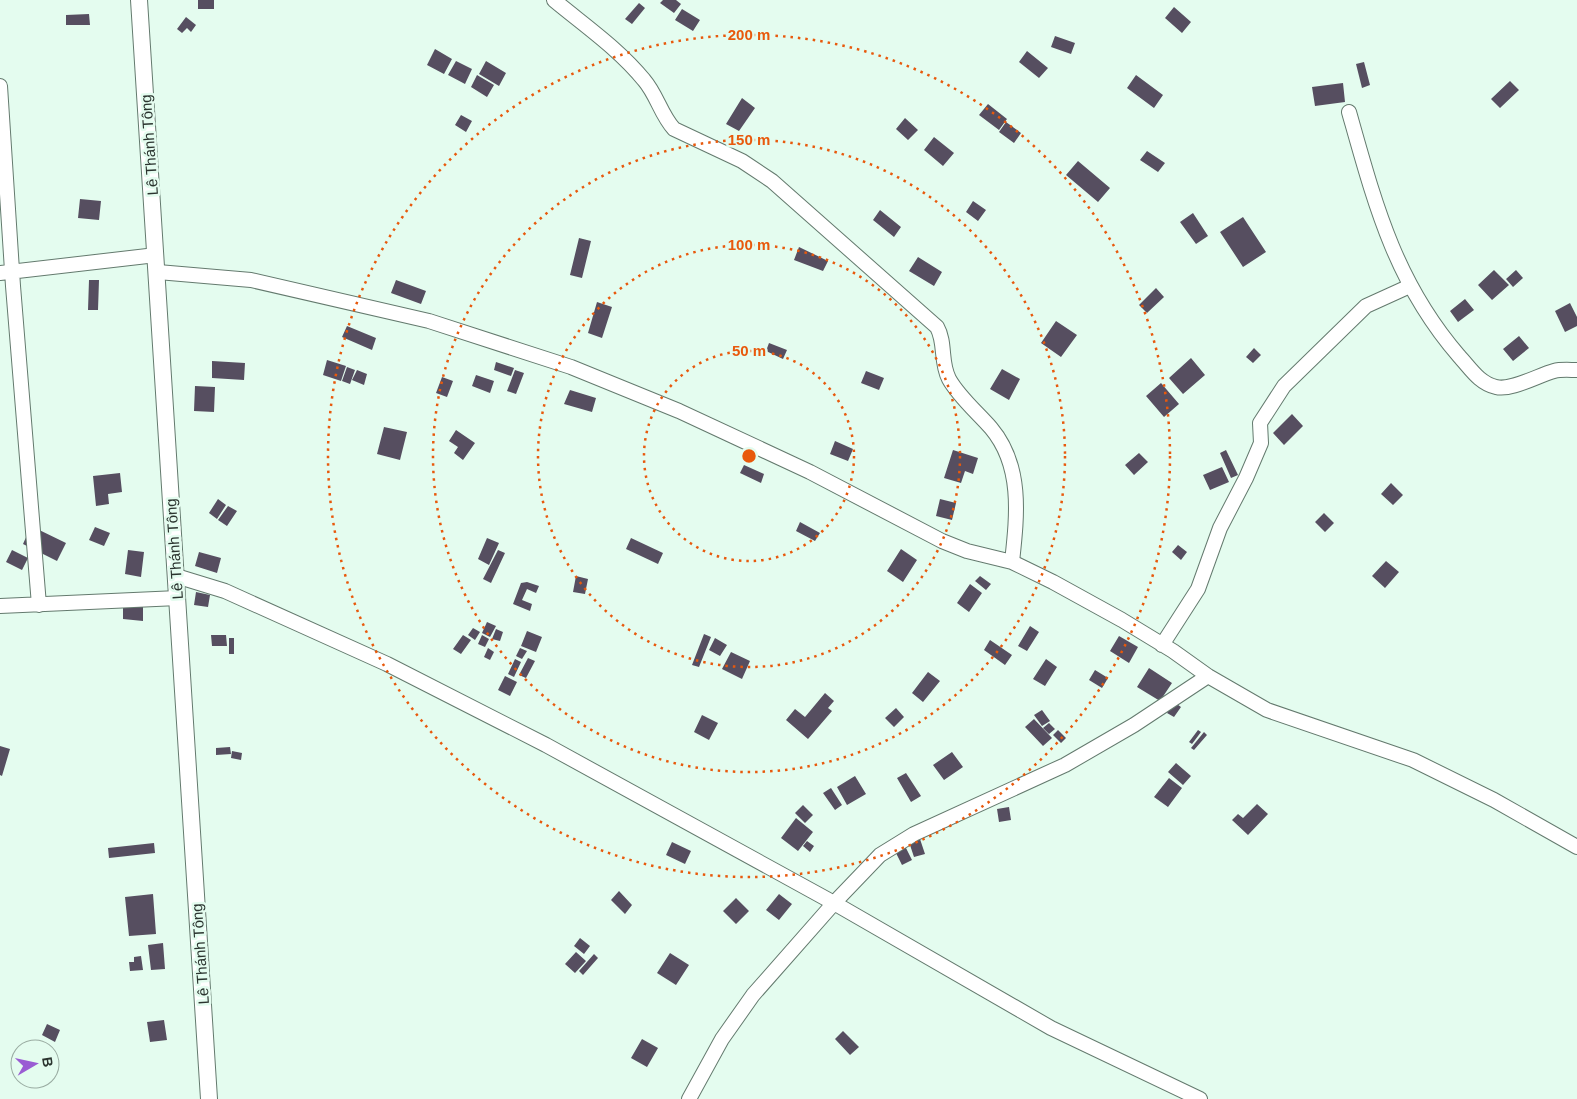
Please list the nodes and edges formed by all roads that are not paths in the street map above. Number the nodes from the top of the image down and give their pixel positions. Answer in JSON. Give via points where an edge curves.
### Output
{"nodes":[{"id":1,"x":139,"y":0,"type":"edge"},
{"id":2,"x":554,"y":0,"type":"edge"},
{"id":3,"x":0,"y":86,"type":"edge"},
{"id":4,"x":1349,"y":112,"type":"dead end"},
{"id":5,"x":156,"y":255,"type":"junction"},
{"id":6,"x":6,"y":272,"type":"edge"},
{"id":7,"x":158,"y":272,"type":"junction"},
{"id":8,"x":1410,"y":286,"type":"junction"},
{"id":9,"x":1577,"y":370,"type":"edge"},
{"id":10,"x":1012,"y":562,"type":"junction"},
{"id":11,"x":176,"y":576,"type":"junction"},
{"id":12,"x":178,"y":598,"type":"junction"},
{"id":13,"x":39,"y":605,"type":"junction"},
{"id":14,"x":0,"y":606,"type":"edge"},
{"id":15,"x":1162,"y":645,"type":"junction"},
{"id":16,"x":1208,"y":676,"type":"junction"},
{"id":17,"x":1577,"y":847,"type":"edge"},
{"id":18,"x":834,"y":903,"type":"junction"},
{"id":19,"x":209,"y":1099,"type":"edge"},
{"id":20,"x":689,"y":1099,"type":"edge"},
{"id":21,"x":1200,"y":1099,"type":"edge"}],
"edges":[{"from":1,"to":5,"type":"street","name":"Lê Thánh Tông"},
{"from":2,"to":10,"type":"street","via":[[644,79],[674,129],[742,161],[772,181],[937,328],[948,377],[1009,454],[1014,474],[1016,517]]},
{"from":3,"to":6,"type":"street"},
{"from":4,"to":8,"type":"street","via":[[1376,208]]},
{"from":5,"to":6,"type":"street"},
{"from":5,"to":7,"type":"street","name":"Lê Thánh Tông"},
{"from":6,"to":13,"type":"street"},
{"from":7,"to":10,"type":"street","via":[[251,280],[429,321],[571,368],[760,448],[942,542]]},
{"from":7,"to":11,"type":"street","name":"Lê Thánh Tông"},
{"from":8,"to":9,"type":"street","via":[[1451,347],[1482,382],[1499,388],[1556,370]]},
{"from":8,"to":15,"type":"street","via":[[1366,306],[1284,386],[1260,423],[1261,442],[1220,528],[1198,589]]},
{"from":10,"to":15,"type":"street"},
{"from":11,"to":12,"type":"street","name":"Lê Thánh Tông"},
{"from":11,"to":18,"type":"street","via":[[225,591],[387,664],[546,745]]},
{"from":12,"to":13,"type":"street"},
{"from":12,"to":19,"type":"street","name":"Lê Thánh Tông"},
{"from":13,"to":14,"type":"street"},
{"from":15,"to":16,"type":"street"},
{"from":16,"to":17,"type":"street","via":[[1267,710],[1413,760],[1494,800]]},
{"from":16,"to":18,"type":"street","via":[[1065,765],[898,843],[880,855]]},
{"from":18,"to":20,"type":"street","via":[[738,1015]]},
{"from":18,"to":21,"type":"street","via":[[1051,1028]]}]}
